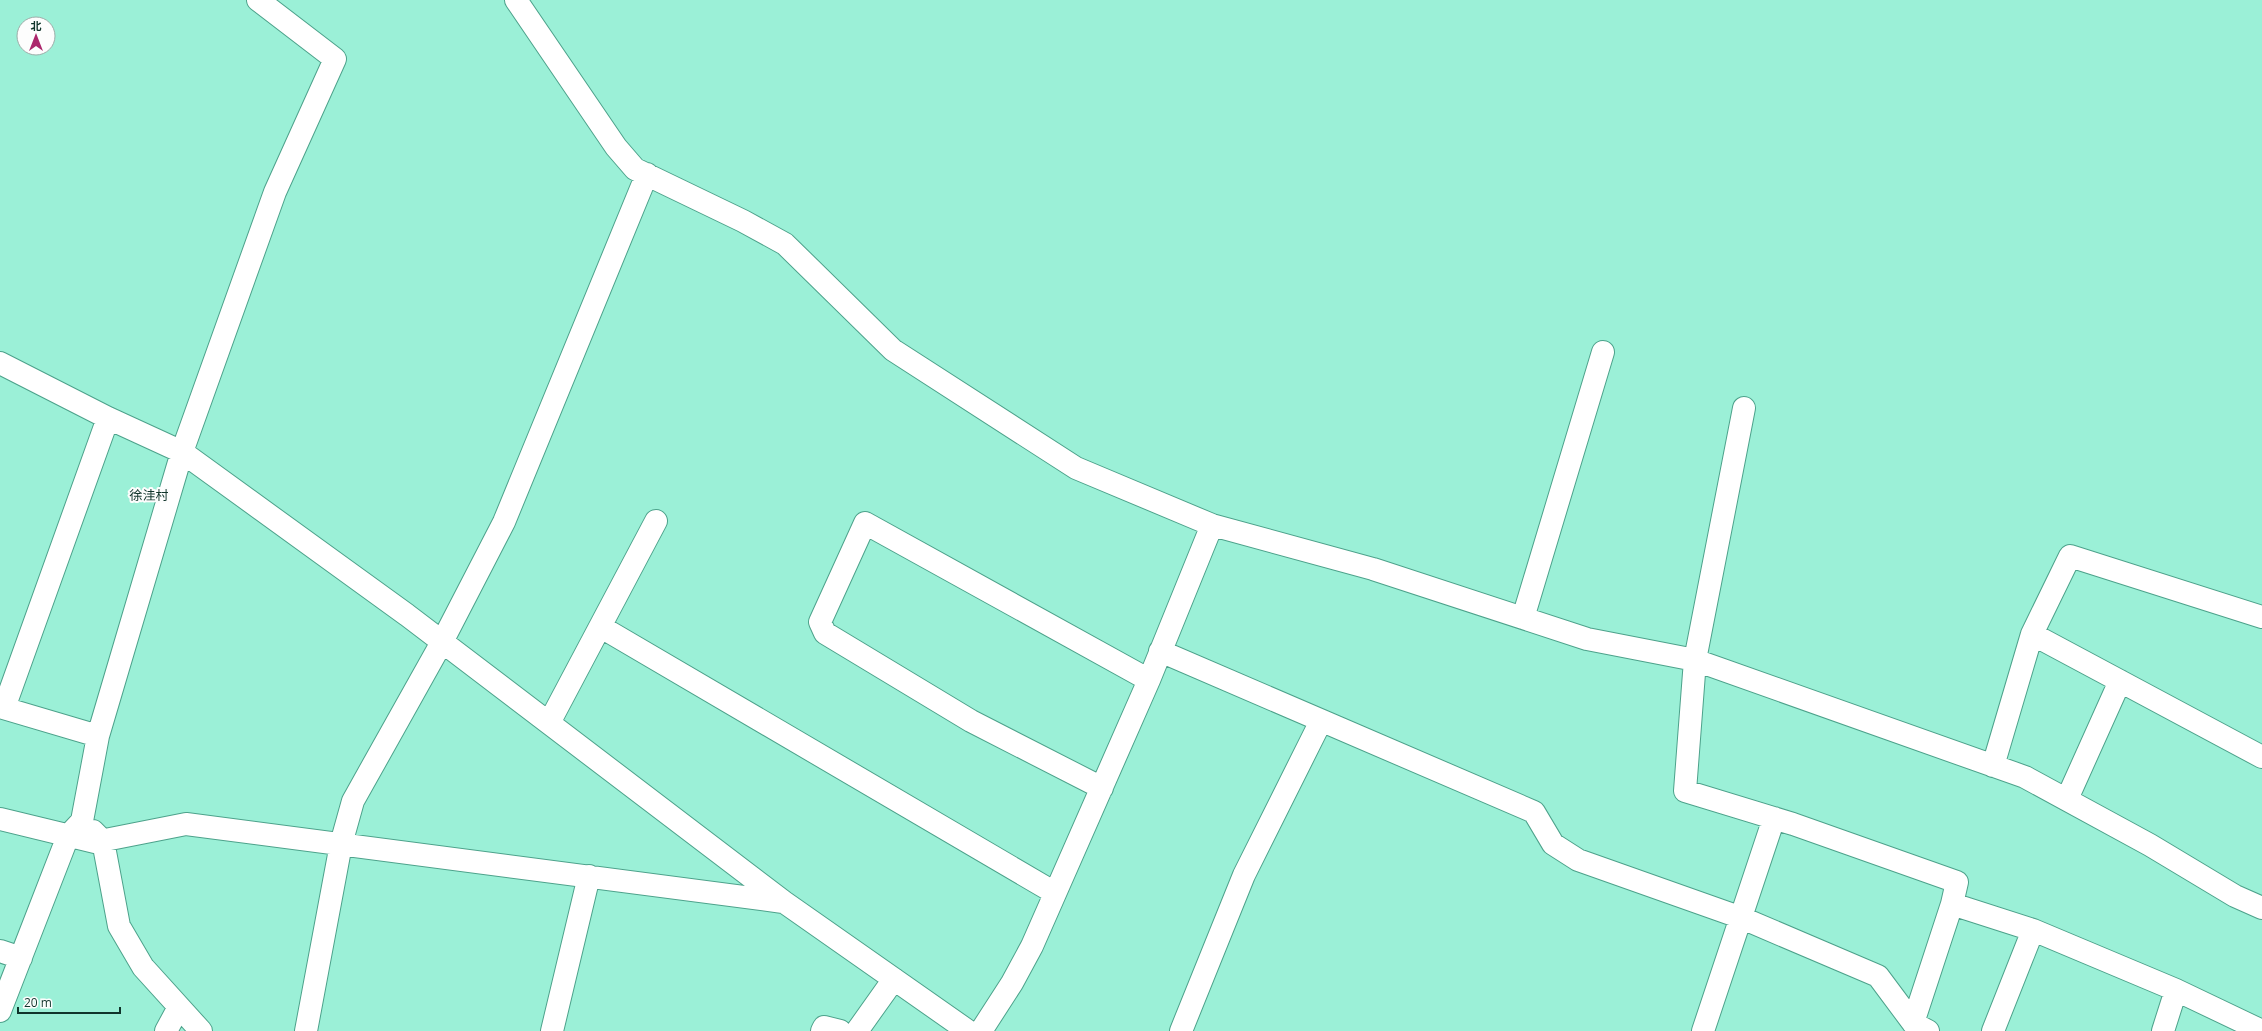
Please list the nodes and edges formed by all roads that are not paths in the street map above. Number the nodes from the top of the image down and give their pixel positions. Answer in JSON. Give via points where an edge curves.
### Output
{"nodes":[{"id":1,"x":258,"y":0,"type":"edge"},
{"id":2,"x":516,"y":0,"type":"edge"},
{"id":3,"x":647,"y":174,"type":"junction"},
{"id":4,"x":1604,"y":352,"type":"dead end"},
{"id":5,"x":0,"y":363,"type":"edge"},
{"id":6,"x":1744,"y":408,"type":"dead end"},
{"id":7,"x":108,"y":418,"type":"junction"},
{"id":8,"x":182,"y":452,"type":"junction"},
{"id":9,"x":656,"y":521,"type":"dead end"},
{"id":10,"x":1212,"y":525,"type":"junction"},
{"id":11,"x":2262,"y":617,"type":"edge"},
{"id":12,"x":1523,"y":618,"type":"junction"},
{"id":13,"x":601,"y":627,"type":"junction"},
{"id":14,"x":2032,"y":634,"type":"junction"},
{"id":15,"x":442,"y":642,"type":"junction"},
{"id":16,"x":1160,"y":651,"type":"junction"},
{"id":17,"x":1695,"y":660,"type":"junction"},
{"id":18,"x":1149,"y":680,"type":"junction"},
{"id":19,"x":2120,"y":681,"type":"junction"},
{"id":20,"x":2,"y":708,"type":"edge"},
{"id":21,"x":1321,"y":721,"type":"junction"},
{"id":22,"x":549,"y":723,"type":"junction"},
{"id":23,"x":98,"y":736,"type":"junction"},
{"id":24,"x":2262,"y":757,"type":"edge"},
{"id":25,"x":1993,"y":766,"type":"junction"},
{"id":26,"x":1102,"y":788,"type":"junction"},
{"id":27,"x":2067,"y":799,"type":"junction"},
{"id":28,"x":1774,"y":818,"type":"junction"},
{"id":29,"x":0,"y":819,"type":"edge"},
{"id":30,"x":75,"y":828,"type":"junction"},
{"id":31,"x":103,"y":841,"type":"junction"},
{"id":32,"x":341,"y":844,"type":"junction"},
{"id":33,"x":589,"y":876,"type":"junction"},
{"id":34,"x":1055,"y":893,"type":"junction"},
{"id":35,"x":784,"y":902,"type":"junction"},
{"id":36,"x":1952,"y":904,"type":"junction"},
{"id":37,"x":2262,"y":908,"type":"edge"},
{"id":38,"x":1742,"y":918,"type":"junction"},
{"id":39,"x":2033,"y":930,"type":"junction"},
{"id":40,"x":0,"y":951,"type":"edge"},
{"id":41,"x":21,"y":958,"type":"junction"},
{"id":42,"x":894,"y":979,"type":"junction"},
{"id":43,"x":2176,"y":990,"type":"junction"},
{"id":44,"x":179,"y":1007,"type":"junction"},
{"id":45,"x":0,"y":1011,"type":"edge"},
{"id":46,"x":1921,"y":1027,"type":"edge"},
{"id":47,"x":166,"y":1031,"type":"edge"},
{"id":48,"x":201,"y":1031,"type":"edge"},
{"id":49,"x":306,"y":1031,"type":"edge"},
{"id":50,"x":552,"y":1031,"type":"edge"},
{"id":51,"x":822,"y":1031,"type":"edge"},
{"id":52,"x":840,"y":1031,"type":"edge"},
{"id":53,"x":857,"y":1031,"type":"edge"},
{"id":54,"x":968,"y":1031,"type":"edge"},
{"id":55,"x":980,"y":1031,"type":"edge"},
{"id":56,"x":1181,"y":1031,"type":"edge"},
{"id":57,"x":1703,"y":1031,"type":"edge"},
{"id":58,"x":1993,"y":1031,"type":"edge"},
{"id":59,"x":2163,"y":1031,"type":"edge"},
{"id":60,"x":2262,"y":1031,"type":"edge"}],
"edges":[{"from":1,"to":8,"type":"street","via":[[335,58],[275,192]]},
{"from":2,"to":3,"type":"street","via":[[616,147],[635,169]]},
{"from":3,"to":10,"type":"street","via":[[743,220],[785,244],[893,350],[1076,468]]},
{"from":3,"to":15,"type":"street","via":[[504,522]]},
{"from":4,"to":12,"type":"street"},
{"from":5,"to":7,"type":"street"},
{"from":6,"to":17,"type":"street"},
{"from":7,"to":8,"type":"street"},
{"from":7,"to":20,"type":"street"},
{"from":8,"to":15,"type":"street"},
{"from":8,"to":23,"type":"street"},
{"from":9,"to":13,"type":"street"},
{"from":10,"to":12,"type":"street","via":[[1373,569]]},
{"from":10,"to":16,"type":"street"},
{"from":11,"to":14,"type":"street","via":[[2070,556]]},
{"from":12,"to":17,"type":"street","via":[[1587,639]]},
{"from":13,"to":22,"type":"street"},
{"from":13,"to":34,"type":"street"},
{"from":14,"to":19,"type":"street"},
{"from":14,"to":25,"type":"street"},
{"from":15,"to":22,"type":"street"},
{"from":15,"to":32,"type":"street","via":[[353,801]]},
{"from":16,"to":18,"type":"street"},
{"from":16,"to":21,"type":"street"},
{"from":17,"to":25,"type":"street"},
{"from":17,"to":28,"type":"street","via":[[1685,791]]},
{"from":18,"to":26,"type":"street"},
{"from":18,"to":26,"type":"street","via":[[865,524],[820,622],[825,633],[970,721]]},
{"from":19,"to":24,"type":"street"},
{"from":19,"to":27,"type":"street"},
{"from":20,"to":23,"type":"street"},
{"from":21,"to":38,"type":"street","via":[[1534,812],[1553,844],[1578,860]]},
{"from":21,"to":56,"type":"street","via":[[1244,875]]},
{"from":22,"to":35,"type":"street"},
{"from":23,"to":30,"type":"street"},
{"from":25,"to":27,"type":"street","via":[[2025,777]]},
{"from":26,"to":34,"type":"street"},
{"from":27,"to":37,"type":"street","via":[[2235,896]]},
{"from":28,"to":36,"type":"street","via":[[1956,882]]},
{"from":28,"to":38,"type":"street"},
{"from":29,"to":30,"type":"street"},
{"from":30,"to":31,"type":"street","via":[[95,842]]},
{"from":30,"to":41,"type":"street"},
{"from":31,"to":32,"type":"street","via":[[186,824]]},
{"from":31,"to":44,"type":"street","via":[[119,926],[143,967]]},
{"from":32,"to":33,"type":"street"},
{"from":32,"to":49,"type":"street"},
{"from":33,"to":35,"type":"street"},
{"from":33,"to":50,"type":"street"},
{"from":34,"to":55,"type":"street","via":[[1032,946],[1012,983]]},
{"from":35,"to":42,"type":"street"},
{"from":36,"to":39,"type":"street"},
{"from":36,"to":46,"type":"street"},
{"from":38,"to":46,"type":"street","via":[[1878,976]]},
{"from":38,"to":57,"type":"street"},
{"from":39,"to":43,"type":"street"},
{"from":39,"to":58,"type":"street"},
{"from":40,"to":41,"type":"street"},
{"from":41,"to":45,"type":"street"},
{"from":42,"to":53,"type":"street"},
{"from":42,"to":54,"type":"street"},
{"from":43,"to":59,"type":"street"},
{"from":43,"to":60,"type":"street"},
{"from":44,"to":47,"type":"street"},
{"from":44,"to":48,"type":"street"},
{"from":51,"to":52,"type":"street","via":[[824,1026]]}]}
